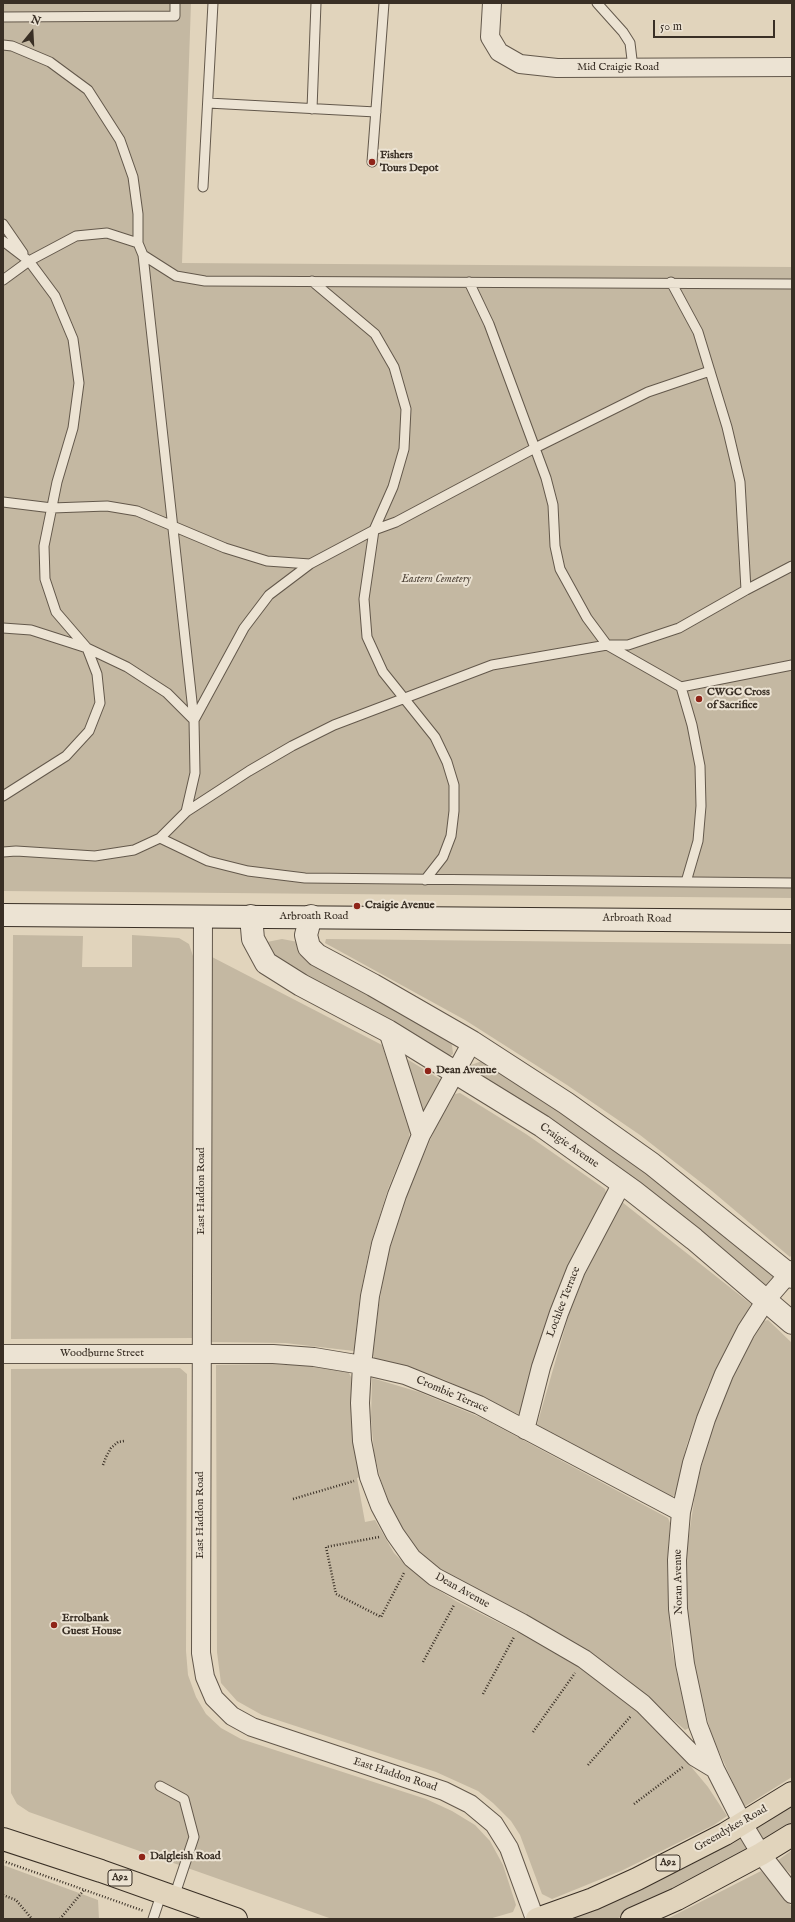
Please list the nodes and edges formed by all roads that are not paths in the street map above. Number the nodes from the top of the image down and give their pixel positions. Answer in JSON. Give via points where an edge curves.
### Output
{"nodes":[{"id":1,"x":175,"y":3,"type":"edge"},
{"id":2,"x":213,"y":3,"type":"edge"},
{"id":3,"x":316,"y":3,"type":"edge"},
{"id":4,"x":384,"y":3,"type":"edge"},
{"id":5,"x":492,"y":3,"type":"edge"},
{"id":6,"x":597,"y":3,"type":"edge"},
{"id":7,"x":3,"y":17,"type":"edge"},
{"id":8,"x":3,"y":44,"type":"edge"},
{"id":9,"x":792,"y":67,"type":"edge"},
{"id":10,"x":633,"y":68,"type":"junction"},
{"id":11,"x":208,"y":103,"type":"junction"},
{"id":12,"x":312,"y":109,"type":"junction"},
{"id":13,"x":376,"y":112,"type":"junction"},
{"id":14,"x":372,"y":162,"type":"dead end"},
{"id":15,"x":203,"y":187,"type":"dead end"},
{"id":16,"x":3,"y":224,"type":"edge"},
{"id":17,"x":3,"y":241,"type":"edge"},
{"id":18,"x":138,"y":243,"type":"junction"},
{"id":19,"x":143,"y":255,"type":"junction"},
{"id":20,"x":29,"y":261,"type":"junction"},
{"id":21,"x":3,"y":280,"type":"edge"},
{"id":22,"x":312,"y":281,"type":"junction"},
{"id":23,"x":469,"y":282,"type":"junction"},
{"id":24,"x":671,"y":282,"type":"junction"},
{"id":25,"x":792,"y":284,"type":"edge"},
{"id":26,"x":710,"y":371,"type":"junction"},
{"id":27,"x":535,"y":448,"type":"junction"},
{"id":28,"x":3,"y":502,"type":"edge"},
{"id":29,"x":52,"y":508,"type":"junction"},
{"id":30,"x":172,"y":526,"type":"junction"},
{"id":31,"x":374,"y":530,"type":"junction"},
{"id":32,"x":310,"y":564,"type":"junction"},
{"id":33,"x":792,"y":566,"type":"edge"},
{"id":34,"x":746,"y":590,"type":"junction"},
{"id":35,"x":3,"y":628,"type":"edge"},
{"id":36,"x":607,"y":645,"type":"junction"},
{"id":37,"x":87,"y":648,"type":"junction"},
{"id":38,"x":792,"y":665,"type":"edge"},
{"id":39,"x":681,"y":687,"type":"junction"},
{"id":40,"x":404,"y":699,"type":"junction"},
{"id":41,"x":194,"y":720,"type":"junction"},
{"id":42,"x":3,"y":796,"type":"edge"},
{"id":43,"x":186,"y":812,"type":"junction"},
{"id":44,"x":160,"y":838,"type":"junction"},
{"id":45,"x":3,"y":852,"type":"edge"},
{"id":46,"x":425,"y":880,"type":"junction"},
{"id":47,"x":686,"y":882,"type":"junction"},
{"id":48,"x":792,"y":882,"type":"edge"},
{"id":49,"x":3,"y":915,"type":"edge"},
{"id":50,"x":203,"y":916,"type":"junction"},
{"id":51,"x":252,"y":916,"type":"junction"},
{"id":52,"x":311,"y":916,"type":"junction"},
{"id":53,"x":792,"y":921,"type":"edge"},
{"id":54,"x":388,"y":1031,"type":"junction"},
{"id":55,"x":472,"y":1042,"type":"junction"},
{"id":56,"x":455,"y":1072,"type":"junction"},
{"id":57,"x":421,"y":1135,"type":"junction"},
{"id":58,"x":622,"y":1182,"type":"junction"},
{"id":59,"x":791,"y":1274,"type":"edge"},
{"id":60,"x":766,"y":1300,"type":"junction"},
{"id":61,"x":792,"y":1323,"type":"edge"},
{"id":62,"x":3,"y":1354,"type":"edge"},
{"id":63,"x":202,"y":1354,"type":"junction"},
{"id":64,"x":362,"y":1365,"type":"junction"},
{"id":65,"x":525,"y":1430,"type":"junction"},
{"id":66,"x":680,"y":1512,"type":"junction"},
{"id":67,"x":715,"y":1770,"type":"junction"},
{"id":68,"x":160,"y":1786,"type":"dead end"},
{"id":69,"x":792,"y":1793,"type":"edge"},
{"id":70,"x":743,"y":1824,"type":"junction"},
{"id":71,"x":792,"y":1835,"type":"edge"},
{"id":72,"x":3,"y":1839,"type":"edge"},
{"id":73,"x":761,"y":1854,"type":"junction"},
{"id":74,"x":792,"y":1894,"type":"edge"},
{"id":75,"x":168,"y":1895,"type":"junction"},
{"id":76,"x":154,"y":1917,"type":"edge"},
{"id":77,"x":236,"y":1919,"type":"edge"},
{"id":78,"x":536,"y":1919,"type":"edge"},
{"id":79,"x":632,"y":1919,"type":"edge"}],
"edges":[{"from":1,"to":7,"type":"lane","via":[[175,16]]},
{"from":2,"to":11,"type":"lane"},
{"from":3,"to":12,"type":"lane"},
{"from":4,"to":13,"type":"lane"},
{"from":5,"to":10,"type":"street","name":"Mid Craigie Road","via":[[490,37],[499,52],[520,64],[558,68]]},
{"from":6,"to":10,"type":"lane","via":[[630,43]]},
{"from":8,"to":18,"type":"lane","via":[[50,62],[88,90],[120,140],[133,177],[138,214]]},
{"from":9,"to":10,"type":"street","name":"Mid Craigie Road"},
{"from":11,"to":12,"type":"lane"},
{"from":11,"to":15,"type":"lane"},
{"from":12,"to":13,"type":"lane"},
{"from":13,"to":14,"type":"lane"},
{"from":16,"to":20,"type":"lane"},
{"from":17,"to":20,"type":"lane"},
{"from":18,"to":19,"type":"lane"},
{"from":18,"to":20,"type":"lane","via":[[107,233],[76,236]]},
{"from":19,"to":22,"type":"lane","via":[[176,276],[205,281]]},
{"from":19,"to":30,"type":"lane"},
{"from":20,"to":21,"type":"lane"},
{"from":20,"to":29,"type":"lane","via":[[55,296],[73,339],[79,383],[73,428]]},
{"from":22,"to":23,"type":"lane"},
{"from":22,"to":31,"type":"lane","via":[[375,334],[394,367],[406,409],[404,449],[393,487]]},
{"from":23,"to":24,"type":"lane"},
{"from":23,"to":27,"type":"lane","via":[[489,324]]},
{"from":24,"to":25,"type":"lane"},
{"from":24,"to":26,"type":"lane","via":[[698,332]]},
{"from":26,"to":27,"type":"lane","via":[[648,392]]},
{"from":26,"to":34,"type":"lane","via":[[740,482]]},
{"from":27,"to":31,"type":"lane","via":[[396,522]]},
{"from":27,"to":36,"type":"lane","via":[[552,505],[555,546],[560,568],[587,618]]},
{"from":28,"to":29,"type":"lane"},
{"from":29,"to":30,"type":"lane","via":[[107,506],[137,511]]},
{"from":29,"to":37,"type":"lane","via":[[44,546],[45,579],[56,612]]},
{"from":30,"to":32,"type":"lane","via":[[267,562]]},
{"from":30,"to":41,"type":"lane"},
{"from":31,"to":32,"type":"lane"},
{"from":31,"to":40,"type":"lane","via":[[364,599],[367,637],[383,672]]},
{"from":32,"to":41,"type":"lane","via":[[269,596],[244,628]]},
{"from":33,"to":34,"type":"lane"},
{"from":34,"to":36,"type":"lane","via":[[680,628],[628,645]]},
{"from":35,"to":37,"type":"lane","via":[[30,630]]},
{"from":36,"to":39,"type":"lane"},
{"from":36,"to":40,"type":"lane","via":[[492,665]]},
{"from":37,"to":41,"type":"lane","via":[[127,667],[167,693]]},
{"from":37,"to":42,"type":"lane","via":[[97,674],[100,703],[90,731],[66,756]]},
{"from":38,"to":39,"type":"lane"},
{"from":39,"to":47,"type":"lane","via":[[700,766],[702,806],[698,841]]},
{"from":40,"to":43,"type":"lane","via":[[334,725],[292,746]]},
{"from":40,"to":46,"type":"lane","via":[[434,737],[447,762],[454,785],[451,836],[443,857]]},
{"from":41,"to":43,"type":"lane","via":[[195,773]]},
{"from":43,"to":44,"type":"lane"},
{"from":44,"to":45,"type":"lane","via":[[134,850],[95,856]]},
{"from":44,"to":46,"type":"lane","via":[[208,861],[248,871],[305,878]]},
{"from":46,"to":47,"type":"lane"},
{"from":47,"to":48,"type":"lane"},
{"from":49,"to":50,"type":"street","name":"Arbroath Road"},
{"from":50,"to":51,"type":"street","name":"Arbroath Road"},
{"from":50,"to":63,"type":"street","name":"East Haddon Road"},
{"from":51,"to":52,"type":"street","name":"Arbroath Road"},
{"from":51,"to":54,"type":"street","name":"Craigie Avenue","via":[[253,939],[266,963],[301,985]]},
{"from":52,"to":53,"type":"street","name":"Arbroath Road"},
{"from":52,"to":55,"type":"street","via":[[306,935],[309,947],[317,956]]},
{"from":54,"to":56,"type":"street","name":"Craigie Avenue"},
{"from":54,"to":57,"type":"street"},
{"from":55,"to":56,"type":"street","name":"Dean Avenue"},
{"from":55,"to":59,"type":"street","via":[[566,1103],[652,1164]]},
{"from":56,"to":57,"type":"street","name":"Dean Avenue"},
{"from":56,"to":58,"type":"street","name":"Craigie Avenue","via":[[542,1126]]},
{"from":57,"to":64,"type":"street","name":"Dean Avenue","via":[[381,1244],[370,1296]]},
{"from":58,"to":60,"type":"street","name":"Craigie Avenue"},
{"from":58,"to":65,"type":"street","name":"Lochlee Terrace","via":[[576,1270],[558,1313]]},
{"from":59,"to":60,"type":"street","name":"Noran Avenue"},
{"from":60,"to":61,"type":"street","name":"Craigie Avenue"},
{"from":60,"to":66,"type":"street","name":"Noran Avenue","via":[[746,1331],[724,1374],[706,1419]]},
{"from":62,"to":63,"type":"street","name":"Woodburne Street"},
{"from":63,"to":64,"type":"street","name":"Crombie Terrace","via":[[314,1356]]},
{"from":63,"to":78,"type":"street","name":"East Haddon Road","via":[[201,1653],[205,1677],[214,1698],[232,1716],[252,1727],[444,1791],[470,1804],[494,1824],[509,1848]]},
{"from":64,"to":65,"type":"street","name":"Crombie Terrace","via":[[405,1375],[442,1389],[479,1405]]},
{"from":64,"to":67,"type":"street","name":"Dean Avenue","via":[[362,1441],[369,1477],[380,1506],[412,1558],[435,1577],[584,1659],[642,1704],[694,1757]]},
{"from":65,"to":66,"type":"street","name":"Crombie Terrace"},
{"from":66,"to":67,"type":"street","name":"Noran Avenue","via":[[677,1560],[678,1609],[685,1664],[698,1725]]},
{"from":67,"to":70,"type":"street","name":"Noran Avenue"},
{"from":68,"to":75,"type":"lane","via":[[184,1799],[194,1837]]},
{"from":69,"to":70,"type":"highway","name":"Greendykes Road","number":"A92"},
{"from":70,"to":73,"type":"street","name":"Noran Avenue"},
{"from":70,"to":78,"type":"highway","name":"Greendykes Road","number":"A92","via":[[637,1879],[593,1899]]},
{"from":71,"to":73,"type":"highway"},
{"from":72,"to":75,"type":"highway","number":"A92"},
{"from":73,"to":74,"type":"street","name":"Noran Avenue"},
{"from":73,"to":79,"type":"highway","via":[[677,1899]]},
{"from":75,"to":76,"type":"lane"},
{"from":75,"to":77,"type":"highway","number":"A92"}]}
